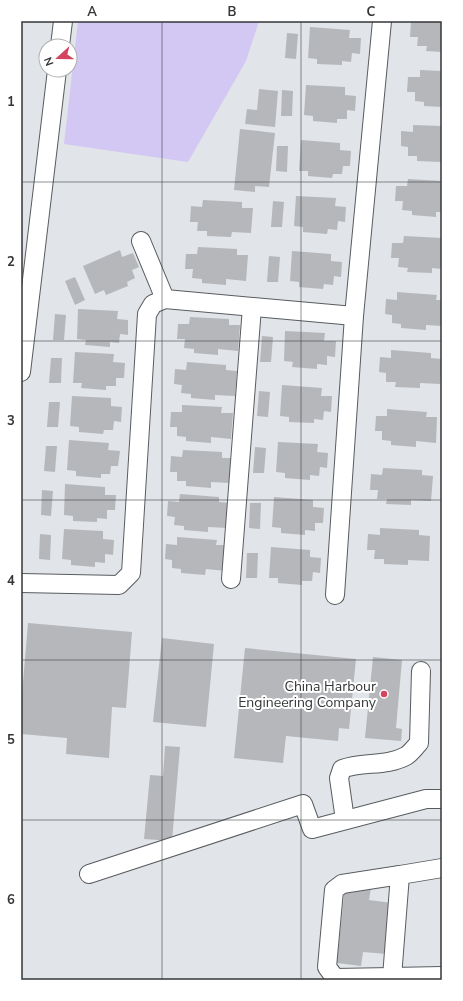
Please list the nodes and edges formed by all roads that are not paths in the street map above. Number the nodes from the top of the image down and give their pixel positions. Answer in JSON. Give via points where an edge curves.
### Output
{"nodes":[{"id":1,"x":63,"y":21,"type":"edge"},
{"id":2,"x":382,"y":21,"type":"edge"},
{"id":3,"x":61,"y":38,"type":"edge"},
{"id":4,"x":57,"y":78,"type":"edge"},
{"id":5,"x":141,"y":240,"type":"dead end"},
{"id":6,"x":165,"y":299,"type":"junction"},
{"id":7,"x":252,"y":307,"type":"junction"},
{"id":8,"x":354,"y":316,"type":"junction"},
{"id":9,"x":21,"y":372,"type":"edge"},
{"id":10,"x":232,"y":579,"type":"dead end"},
{"id":11,"x":21,"y":582,"type":"edge"},
{"id":12,"x":335,"y":595,"type":"dead end"},
{"id":13,"x":421,"y":671,"type":"dead end"},
{"id":14,"x":442,"y":799,"type":"edge"},
{"id":15,"x":345,"y":820,"type":"junction"},
{"id":16,"x":442,"y":868,"type":"edge"},
{"id":17,"x":89,"y":874,"type":"dead end"},
{"id":18,"x":400,"y":874,"type":"junction"},
{"id":19,"x":442,"y":976,"type":"edge"},
{"id":20,"x":334,"y":979,"type":"edge"},
{"id":21,"x":392,"y":979,"type":"edge"}],
"edges":[{"from":1,"to":3,"type":"street"},
{"from":2,"to":8,"type":"street"},
{"from":4,"to":9,"type":"street"},
{"from":5,"to":6,"type":"street"},
{"from":6,"to":7,"type":"street"},
{"from":6,"to":11,"type":"street","via":[[153,304],[147,314],[132,573],[119,585]]},
{"from":7,"to":8,"type":"street"},
{"from":7,"to":10,"type":"street"},
{"from":8,"to":12,"type":"street"},
{"from":13,"to":15,"type":"street","via":[[419,743],[407,756],[342,769],[339,778]]},
{"from":14,"to":15,"type":"street","via":[[426,799]]},
{"from":15,"to":17,"type":"street","via":[[312,829],[303,804]]},
{"from":16,"to":18,"type":"street"},
{"from":18,"to":20,"type":"street","via":[[342,884],[334,890],[327,967]]},
{"from":18,"to":21,"type":"street"},
{"from":19,"to":21,"type":"street"},
{"from":20,"to":21,"type":"street"}]}
